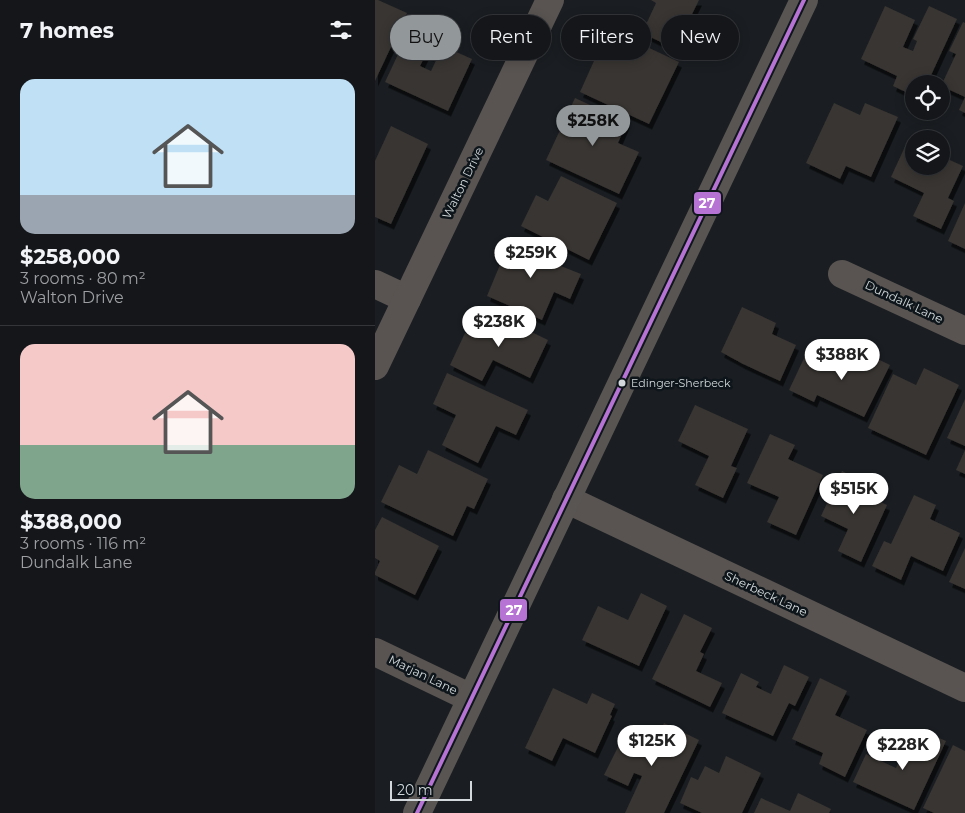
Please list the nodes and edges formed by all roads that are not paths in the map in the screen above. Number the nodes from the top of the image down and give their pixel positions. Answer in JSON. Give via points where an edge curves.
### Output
{"nodes":[{"id":1,"x":804,"y":0,"type":"edge"},
{"id":2,"x":542,"y":3,"type":"edge"},
{"id":3,"x":842,"y":274,"type":"dead end"},
{"id":4,"x":375,"y":284,"type":"edge"},
{"id":5,"x":407,"y":300,"type":"junction"},
{"id":6,"x":965,"y":331,"type":"edge"},
{"id":7,"x":375,"y":366,"type":"edge"},
{"id":8,"x":566,"y":499,"type":"junction"},
{"id":9,"x":375,"y":652,"type":"edge"},
{"id":10,"x":965,"y":688,"type":"edge"},
{"id":11,"x":471,"y":698,"type":"junction"},
{"id":12,"x":417,"y":813,"type":"edge"}],
"edges":[{"from":1,"to":8,"type":"main road"},
{"from":2,"to":5,"type":"street","name":"Walton Drive"},
{"from":3,"to":6,"type":"street","name":"Dundalk Lane"},
{"from":4,"to":5,"type":"street"},
{"from":5,"to":7,"type":"street","name":"Walton Drive"},
{"from":8,"to":10,"type":"street","name":"Sherbeck Lane"},
{"from":8,"to":11,"type":"main road"},
{"from":9,"to":11,"type":"street","name":"Marjan Lane"},
{"from":11,"to":12,"type":"main road"}]}
